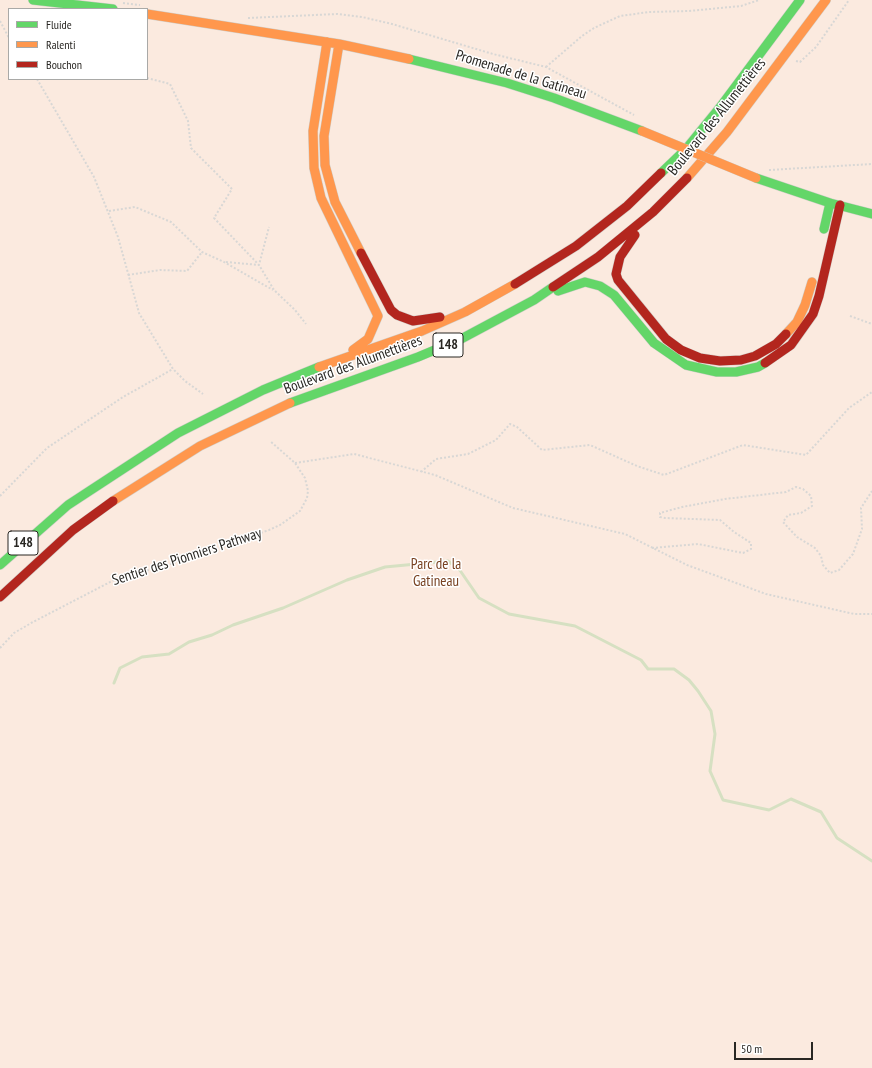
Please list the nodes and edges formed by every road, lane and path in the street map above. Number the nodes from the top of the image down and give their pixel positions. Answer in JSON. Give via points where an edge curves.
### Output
{"nodes":[{"id":1,"x":33,"y":0,"type":"edge"},
{"id":2,"x":759,"y":0,"type":"edge"},
{"id":3,"x":800,"y":0,"type":"edge"},
{"id":4,"x":826,"y":0,"type":"edge"},
{"id":5,"x":849,"y":0,"type":"edge"},
{"id":6,"x":142,"y":5,"type":"dead end"},
{"id":7,"x":116,"y":6,"type":"edge"},
{"id":8,"x":148,"y":14,"type":"edge"},
{"id":9,"x":245,"y":18,"type":"dead end"},
{"id":10,"x":0,"y":21,"type":"edge"},
{"id":11,"x":8,"y":36,"type":"edge"},
{"id":12,"x":327,"y":42,"type":"junction"},
{"id":13,"x":339,"y":44,"type":"junction"},
{"id":14,"x":782,"y":60,"type":"junction"},
{"id":15,"x":546,"y":67,"type":"junction"},
{"id":16,"x":148,"y":78,"type":"edge"},
{"id":17,"x":38,"y":80,"type":"edge"},
{"id":18,"x":636,"y":116,"type":"dead end"},
{"id":19,"x":872,"y":164,"type":"edge"},
{"id":20,"x":765,"y":169,"type":"dead end"},
{"id":21,"x":830,"y":203,"type":"junction"},
{"id":22,"x":840,"y":205,"type":"junction"},
{"id":23,"x":108,"y":211,"type":"junction"},
{"id":24,"x":653,"y":212,"type":"junction"},
{"id":25,"x":872,"y":214,"type":"edge"},
{"id":26,"x":269,"y":226,"type":"dead end"},
{"id":27,"x":822,"y":239,"type":"dead end"},
{"id":28,"x":202,"y":252,"type":"junction"},
{"id":29,"x":224,"y":262,"type":"junction"},
{"id":30,"x":259,"y":265,"type":"junction"},
{"id":31,"x":128,"y":275,"type":"junction"},
{"id":32,"x":814,"y":276,"type":"dead end"},
{"id":33,"x":274,"y":290,"type":"junction"},
{"id":34,"x":534,"y":300,"type":"junction"},
{"id":35,"x":465,"y":312,"type":"junction"},
{"id":36,"x":850,"y":316,"type":"dead end"},
{"id":37,"x":306,"y":324,"type":"dead end"},
{"id":38,"x":872,"y":324,"type":"edge"},
{"id":39,"x":331,"y":362,"type":"junction"},
{"id":40,"x":173,"y":369,"type":"junction"},
{"id":41,"x":872,"y":392,"type":"edge"},
{"id":42,"x":203,"y":394,"type":"dead end"},
{"id":43,"x":270,"y":441,"type":"dead end"},
{"id":44,"x":295,"y":463,"type":"junction"},
{"id":45,"x":421,"y":472,"type":"junction"},
{"id":46,"x":872,"y":491,"type":"edge"},
{"id":47,"x":0,"y":496,"type":"edge"},
{"id":48,"x":652,"y":548,"type":"junction"},
{"id":49,"x":0,"y":565,"type":"edge"},
{"id":50,"x":0,"y":597,"type":"edge"},
{"id":51,"x":872,"y":614,"type":"edge"},
{"id":52,"x":0,"y":648,"type":"edge"}],
"edges":[{"from":1,"to":7,"type":"main road"},
{"from":2,"to":15,"type":"path","via":[[741,6],[620,16],[582,36]]},
{"from":3,"to":35,"type":"main road","name":"Boulevard des Allumettières","number":"148","via":[[704,127],[648,187],[602,226],[551,262]]},
{"from":4,"to":14,"type":"main road","name":"Boulevard des Allumettières","number":"148"},
{"from":5,"to":14,"type":"path","via":[[816,47],[800,62]]},
{"from":6,"to":7,"type":"path"},
{"from":8,"to":12,"type":"main road","name":"Promenade de la Gatineau"},
{"from":9,"to":15,"type":"path","via":[[337,14],[362,17]]},
{"from":10,"to":11,"type":"path"},
{"from":12,"to":13,"type":"main road","name":"Promenade de la Gatineau"},
{"from":12,"to":39,"type":"main road","via":[[313,131],[314,168],[321,198],[378,316],[368,339],[361,346]]},
{"from":13,"to":21,"type":"main road","name":"Promenade de la Gatineau","bridge":true,"via":[[494,79],[554,98],[756,178]]},
{"from":13,"to":35,"type":"main road","via":[[324,136],[325,165],[335,202],[391,310],[413,321]]},
{"from":14,"to":24,"type":"main road","name":"Boulevard des Allumettières","number":"148","via":[[727,132],[690,175]]},
{"from":15,"to":18,"type":"path"},
{"from":16,"to":30,"type":"path","via":[[170,84],[188,121],[191,148],[232,189],[214,218]]},
{"from":17,"to":23,"type":"path","via":[[94,177]]},
{"from":19,"to":20,"type":"path"},
{"from":21,"to":22,"type":"main road","name":"Promenade de la Gatineau"},
{"from":21,"to":27,"type":"main road"},
{"from":22,"to":25,"type":"main road","name":"Promenade de la Gatineau"},
{"from":22,"to":34,"type":"main road","via":[[819,296],[809,321],[783,352],[752,368],[736,372],[717,372],[682,363],[654,343],[614,295],[593,283],[576,284]]},
{"from":23,"to":28,"type":"path","via":[[135,207],[171,222]]},
{"from":23,"to":31,"type":"path"},
{"from":24,"to":32,"type":"main road","via":[[623,250],[616,274],[623,287],[660,333],[673,345],[691,355],[720,361],[741,360],[755,356],[776,344],[802,313]]},
{"from":24,"to":34,"type":"main road","name":"Boulevard des Allumettières","number":"148","via":[[598,257]]},
{"from":26,"to":30,"type":"path"},
{"from":28,"to":29,"type":"path"},
{"from":28,"to":31,"type":"path","via":[[187,271],[160,270]]},
{"from":29,"to":30,"type":"path"},
{"from":29,"to":33,"type":"path"},
{"from":30,"to":33,"type":"path"},
{"from":31,"to":40,"type":"path","via":[[139,313]]},
{"from":33,"to":37,"type":"path"},
{"from":34,"to":50,"type":"main road","name":"Boulevard des Allumettières","number":"148","via":[[442,348],[296,401],[200,446],[125,492],[73,530]]},
{"from":35,"to":39,"type":"main road","name":"Boulevard des Allumettières","number":"148","via":[[422,331]]},
{"from":36,"to":38,"type":"path"},
{"from":39,"to":49,"type":"main road","name":"Boulevard des Allumettières","number":"148","via":[[243,400],[162,443],[68,505]]},
{"from":40,"to":42,"type":"path"},
{"from":40,"to":47,"type":"path","via":[[123,397],[47,448]]},
{"from":41,"to":45,"type":"path","via":[[849,408],[806,455],[743,445],[664,475],[590,445],[542,450],[517,427],[510,424],[496,440],[468,454],[436,459]]},
{"from":43,"to":44,"type":"path","name":"Sentier des Pionniers Pathway"},
{"from":44,"to":45,"type":"path","via":[[354,454]]},
{"from":44,"to":52,"type":"path","name":"Sentier des Pionniers Pathway","via":[[308,486],[307,498],[300,511],[280,525],[177,562],[114,580],[14,633]]},
{"from":45,"to":48,"type":"path","via":[[513,508],[625,534]]},
{"from":46,"to":48,"type":"path","via":[[861,508],[862,529],[853,554],[839,570],[830,573],[823,565],[816,548],[797,537],[783,522],[788,515],[801,513],[812,506],[811,496],[796,487],[786,492],[682,507],[660,513],[660,517],[665,518],[720,520],[751,543],[751,549],[743,553],[698,544]]},
{"from":48,"to":51,"type":"path","via":[[687,565],[766,594],[854,614]]}]}
